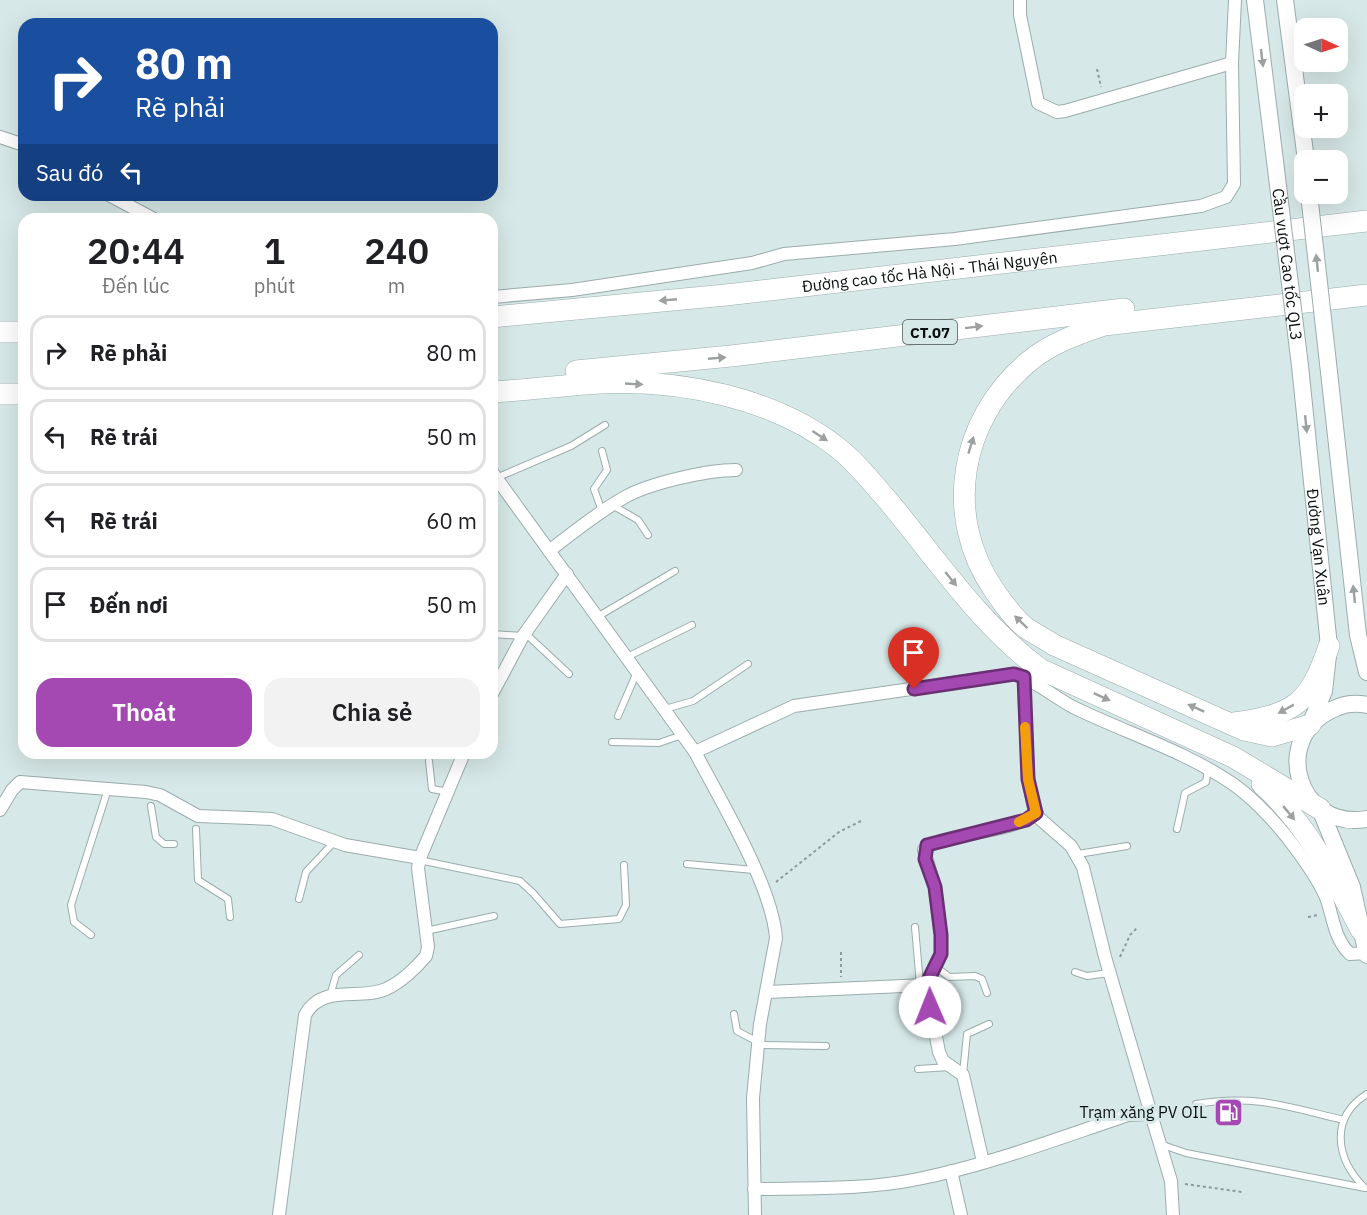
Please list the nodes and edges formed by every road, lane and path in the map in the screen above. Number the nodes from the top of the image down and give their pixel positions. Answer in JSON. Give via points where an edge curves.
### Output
{"nodes":[{"id":1,"x":1020,"y":0,"type":"edge"},
{"id":2,"x":1235,"y":0,"type":"edge"},
{"id":3,"x":1255,"y":0,"type":"edge"},
{"id":4,"x":1285,"y":0,"type":"edge"},
{"id":5,"x":1232,"y":63,"type":"junction"},
{"id":6,"x":1097,"y":69,"type":"dead end"},
{"id":7,"x":1104,"y":101,"type":"junction"},
{"id":8,"x":0,"y":137,"type":"edge"},
{"id":9,"x":18,"y":143,"type":"edge"},
{"id":10,"x":1304,"y":150,"type":"edge"},
{"id":11,"x":120,"y":201,"type":"edge"},
{"id":12,"x":1310,"y":204,"type":"edge"},
{"id":13,"x":1367,"y":207,"type":"edge"},
{"id":14,"x":143,"y":213,"type":"edge"},
{"id":15,"x":1367,"y":221,"type":"edge"},
{"id":16,"x":1367,"y":284,"type":"edge"},
{"id":17,"x":760,"y":291,"type":"junction"},
{"id":18,"x":1367,"y":295,"type":"edge"},
{"id":19,"x":498,"y":296,"type":"edge"},
{"id":20,"x":498,"y":316,"type":"edge"},
{"id":21,"x":0,"y":332,"type":"edge"},
{"id":22,"x":18,"y":332,"type":"edge"},
{"id":23,"x":1328,"y":363,"type":"joint"},
{"id":24,"x":1300,"y":366,"type":"joint"},
{"id":25,"x":498,"y":378,"type":"edge"},
{"id":26,"x":498,"y":392,"type":"edge"},
{"id":27,"x":0,"y":394,"type":"edge"},
{"id":28,"x":18,"y":394,"type":"edge"},
{"id":29,"x":606,"y":425,"type":"dead end"},
{"id":30,"x":602,"y":451,"type":"dead end"},
{"id":31,"x":736,"y":470,"type":"dead end"},
{"id":32,"x":498,"y":473,"type":"edge"},
{"id":33,"x":498,"y":481,"type":"edge"},
{"id":34,"x":607,"y":508,"type":"junction"},
{"id":35,"x":648,"y":535,"type":"dead end"},
{"id":36,"x":549,"y":551,"type":"junction"},
{"id":37,"x":675,"y":571,"type":"dead end"},
{"id":38,"x":567,"y":574,"type":"junction"},
{"id":39,"x":597,"y":617,"type":"junction"},
{"id":40,"x":692,"y":625,"type":"dead end"},
{"id":41,"x":498,"y":634,"type":"edge"},
{"id":42,"x":524,"y":635,"type":"junction"},
{"id":43,"x":1329,"y":646,"type":"junction"},
{"id":44,"x":627,"y":657,"type":"junction"},
{"id":45,"x":748,"y":664,"type":"dead end"},
{"id":46,"x":637,"y":671,"type":"junction"},
{"id":47,"x":1367,"y":672,"type":"edge"},
{"id":48,"x":569,"y":674,"type":"dead end"},
{"id":49,"x":1024,"y":677,"type":"junction"},
{"id":50,"x":498,"y":683,"type":"edge"},
{"id":51,"x":1367,"y":705,"type":"edge"},
{"id":52,"x":664,"y":709,"type":"junction"},
{"id":53,"x":618,"y":716,"type":"dead end"},
{"id":54,"x":1230,"y":723,"type":"junction"},
{"id":55,"x":1310,"y":725,"type":"junction"},
{"id":56,"x":682,"y":735,"type":"junction"},
{"id":57,"x":612,"y":742,"type":"dead end"},
{"id":58,"x":695,"y":752,"type":"junction"},
{"id":59,"x":1233,"y":757,"type":"junction"},
{"id":60,"x":462,"y":759,"type":"edge"},
{"id":61,"x":429,"y":761,"type":"dead end"},
{"id":62,"x":1208,"y":770,"type":"junction"},
{"id":63,"x":108,"y":789,"type":"junction"},
{"id":64,"x":449,"y":792,"type":"junction"},
{"id":65,"x":152,"y":800,"type":"junction"},
{"id":66,"x":1320,"y":809,"type":"junction"},
{"id":67,"x":0,"y":810,"type":"edge"},
{"id":68,"x":1036,"y":813,"type":"junction"},
{"id":69,"x":1367,"y":819,"type":"edge"},
{"id":70,"x":861,"y":821,"type":"dead end"},
{"id":71,"x":197,"y":823,"type":"junction"},
{"id":72,"x":1177,"y":829,"type":"dead end"},
{"id":73,"x":334,"y":842,"type":"junction"},
{"id":74,"x":174,"y":844,"type":"dead end"},
{"id":75,"x":1127,"y":846,"type":"dead end"},
{"id":76,"x":1078,"y":854,"type":"junction"},
{"id":77,"x":420,"y":859,"type":"junction"},
{"id":78,"x":687,"y":864,"type":"dead end"},
{"id":79,"x":624,"y":865,"type":"dead end"},
{"id":80,"x":754,"y":870,"type":"junction"},
{"id":81,"x":762,"y":887,"type":"junction"},
{"id":82,"x":299,"y":899,"type":"dead end"},
{"id":83,"x":494,"y":916,"type":"dead end"},
{"id":84,"x":230,"y":917,"type":"dead end"},
{"id":85,"x":915,"y":927,"type":"dead end"},
{"id":86,"x":1137,"y":928,"type":"dead end"},
{"id":87,"x":1361,"y":930,"type":"junction"},
{"id":88,"x":426,"y":931,"type":"junction"},
{"id":89,"x":91,"y":935,"type":"dead end"},
{"id":90,"x":841,"y":952,"type":"dead end"},
{"id":91,"x":1367,"y":954,"type":"edge"},
{"id":92,"x":358,"y":955,"type":"dead end"},
{"id":93,"x":936,"y":968,"type":"junction"},
{"id":94,"x":1109,"y":970,"type":"junction"},
{"id":95,"x":1075,"y":972,"type":"dead end"},
{"id":96,"x":923,"y":985,"type":"junction"},
{"id":97,"x":842,"y":989,"type":"junction"},
{"id":98,"x":767,"y":992,"type":"junction"},
{"id":99,"x":987,"y":993,"type":"dead end"},
{"id":100,"x":330,"y":996,"type":"junction"},
{"id":101,"x":734,"y":1014,"type":"dead end"},
{"id":102,"x":989,"y":1024,"type":"dead end"},
{"id":103,"x":758,"y":1044,"type":"junction"},
{"id":104,"x":826,"y":1046,"type":"dead end"},
{"id":105,"x":950,"y":1067,"type":"junction"},
{"id":106,"x":918,"y":1069,"type":"dead end"},
{"id":107,"x":963,"y":1075,"type":"junction"},
{"id":108,"x":1367,"y":1094,"type":"edge"},
{"id":109,"x":1196,"y":1104,"type":"dead end"},
{"id":110,"x":1151,"y":1114,"type":"junction"},
{"id":111,"x":1344,"y":1120,"type":"junction"},
{"id":112,"x":1160,"y":1144,"type":"junction"},
{"id":113,"x":983,"y":1162,"type":"junction"},
{"id":114,"x":951,"y":1171,"type":"junction"},
{"id":115,"x":1171,"y":1181,"type":"junction"},
{"id":116,"x":1366,"y":1188,"type":"edge"},
{"id":117,"x":754,"y":1189,"type":"junction"},
{"id":118,"x":1242,"y":1192,"type":"dead end"},
{"id":119,"x":279,"y":1215,"type":"edge"},
{"id":120,"x":754,"y":1215,"type":"edge"},
{"id":121,"x":961,"y":1215,"type":"edge"},
{"id":122,"x":1173,"y":1215,"type":"edge"}],
"edges":[{"from":1,"to":7,"type":"street","via":[[1038,103],[1057,112]]},
{"from":2,"to":5,"type":"street"},
{"from":3,"to":24,"type":"main road","name":"Cầu vượt Cao tốc QL3","one_way":true,"bridge":true},
{"from":4,"to":10,"type":"main road"},
{"from":5,"to":7,"type":"street"},
{"from":5,"to":19,"type":"street","via":[[1234,184],[1226,197],[1201,206],[956,239],[784,254],[752,263],[572,290]]},
{"from":6,"to":7,"type":"path"},
{"from":8,"to":9,"type":"street"},
{"from":11,"to":14,"type":"street"},
{"from":23,"to":12,"type":"main road","name":"Cầu vượt Cao tốc QL3","one_way":true,"bridge":true},
{"from":13,"to":17,"type":"highway","via":[[847,267]]},
{"from":15,"to":17,"type":"highway","name":"Đường cao tốc Hà Nội - Thái Nguyên"},
{"from":25,"to":16,"type":"highway","number":"CT.07","one_way":true},
{"from":17,"to":20,"type":"highway","name":"Đường cao tốc Hà Nội - Thái Nguyên","one_way":true},
{"from":54,"to":18,"type":"highway","one_way":true,"via":[[1054,645],[1025,627],[987,579],[966,528],[964,501],[971,443],[982,417],[1013,376],[1028,362],[1074,334],[1104,325]]},
{"from":21,"to":22,"type":"highway"},
{"from":47,"to":23,"type":"main road","name":"Đường Vạn Xuân","one_way":true,"via":[[1358,635]]},
{"from":24,"to":43,"type":"main road","name":"Đường Vạn Xuân","one_way":true},
{"from":26,"to":59,"type":"highway","one_way":true,"via":[[603,383],[663,386],[773,410],[839,448],[892,505],[986,621],[1040,669]]},
{"from":27,"to":28,"type":"highway"},
{"from":29,"to":32,"type":"lane","via":[[571,446]]},
{"from":30,"to":34,"type":"lane","via":[[607,470],[594,489],[596,501]]},
{"from":31,"to":34,"type":"street","via":[[705,472],[627,496]]},
{"from":33,"to":36,"type":"street"},
{"from":34,"to":35,"type":"lane","via":[[638,520]]},
{"from":34,"to":36,"type":"street"},
{"from":36,"to":38,"type":"street"},
{"from":37,"to":39,"type":"lane"},
{"from":38,"to":39,"type":"street"},
{"from":38,"to":42,"type":"street"},
{"from":39,"to":44,"type":"street"},
{"from":40,"to":44,"type":"lane"},
{"from":41,"to":42,"type":"lane"},
{"from":42,"to":48,"type":"lane"},
{"from":42,"to":50,"type":"street"},
{"from":43,"to":54,"type":"highway","one_way":true,"via":[[1317,681],[1304,699],[1266,718]]},
{"from":43,"to":55,"type":"main road","name":"Đường Vạn Xuân","via":[[1324,691]]},
{"from":44,"to":46,"type":"street"},
{"from":45,"to":52,"type":"lane","via":[[693,701]]},
{"from":46,"to":52,"type":"street"},
{"from":46,"to":53,"type":"lane"},
{"from":49,"to":58,"type":"street","via":[[1014,674],[806,703]]},
{"from":49,"to":62,"type":"street","via":[[1074,707]]},
{"from":49,"to":68,"type":"street","via":[[1028,779]]},
{"from":51,"to":55,"type":"main road","via":[[1344,705],[1325,712]]},
{"from":52,"to":56,"type":"street"},
{"from":54,"to":55,"type":"highway","via":[[1272,736]]},
{"from":55,"to":66,"type":"main road","name":"Đường Vạn Xuân","via":[[1300,742],[1299,779],[1307,796]]},
{"from":56,"to":57,"type":"lane","via":[[659,743]]},
{"from":56,"to":58,"type":"street"},
{"from":58,"to":80,"type":"street"},
{"from":59,"to":66,"type":"highway"},
{"from":59,"to":87,"type":"highway","one_way":true,"via":[[1274,795],[1304,831]]},
{"from":60,"to":64,"type":"street"},
{"from":61,"to":64,"type":"lane","via":[[432,789]]},
{"from":62,"to":72,"type":"lane","via":[[1206,782],[1185,793]]},
{"from":62,"to":91,"type":"street","via":[[1234,785],[1291,844],[1322,891],[1346,950],[1350,954]]},
{"from":63,"to":65,"type":"street"},
{"from":63,"to":67,"type":"street","via":[[20,782]]},
{"from":63,"to":89,"type":"lane","via":[[71,905],[74,922]]},
{"from":64,"to":77,"type":"street"},
{"from":65,"to":71,"type":"street"},
{"from":65,"to":74,"type":"lane","via":[[156,837],[164,844]]},
{"from":66,"to":69,"type":"main road","via":[[1337,818]]},
{"from":66,"to":87,"type":"main road","via":[[1352,887]]},
{"from":68,"to":76,"type":"street"},
{"from":68,"to":93,"type":"street","via":[[1026,820],[927,845],[925,859],[935,887],[941,935]]},
{"from":70,"to":81,"type":"path","via":[[839,832],[784,876]]},
{"from":71,"to":73,"type":"street","via":[[272,819]]},
{"from":71,"to":84,"type":"lane","via":[[198,880],[228,900]]},
{"from":73,"to":77,"type":"street"},
{"from":73,"to":82,"type":"lane","via":[[306,872]]},
{"from":75,"to":76,"type":"lane"},
{"from":76,"to":94,"type":"street"},
{"from":77,"to":79,"type":"lane","via":[[519,882],[560,924],[619,919],[626,905]]},
{"from":77,"to":88,"type":"street"},
{"from":78,"to":80,"type":"lane"},
{"from":80,"to":81,"type":"street"},
{"from":81,"to":98,"type":"street","via":[[776,938]]},
{"from":83,"to":88,"type":"lane"},
{"from":85,"to":96,"type":"lane"},
{"from":86,"to":94,"type":"path"},
{"from":87,"to":91,"type":"main road"},
{"from":88,"to":100,"type":"street","via":[[426,957],[390,987]]},
{"from":90,"to":97,"type":"path"},
{"from":92,"to":100,"type":"lane","via":[[336,975]]},
{"from":93,"to":96,"type":"street"},
{"from":93,"to":99,"type":"lane","via":[[949,977],[982,979]]},
{"from":94,"to":95,"type":"lane","via":[[1088,976]]},
{"from":94,"to":110,"type":"street"},
{"from":96,"to":97,"type":"street"},
{"from":96,"to":105,"type":"street","via":[[939,1052]]},
{"from":97,"to":98,"type":"street"},
{"from":98,"to":103,"type":"street"},
{"from":100,"to":119,"type":"street","via":[[317,1001],[305,1015]]},
{"from":101,"to":103,"type":"lane","via":[[737,1031]]},
{"from":102,"to":107,"type":"lane","via":[[967,1034]]},
{"from":103,"to":104,"type":"lane"},
{"from":103,"to":117,"type":"street","via":[[753,1098]]},
{"from":105,"to":106,"type":"lane"},
{"from":105,"to":107,"type":"street"},
{"from":107,"to":113,"type":"street"},
{"from":108,"to":111,"type":"lane","via":[[1355,1101]]},
{"from":109,"to":111,"type":"lane","via":[[1251,1099]]},
{"from":110,"to":112,"type":"street"},
{"from":110,"to":113,"type":"street","via":[[1128,1115]]},
{"from":111,"to":116,"type":"lane","via":[[1340,1140],[1344,1158],[1350,1173]]},
{"from":112,"to":115,"type":"street"},
{"from":112,"to":116,"type":"lane","via":[[1186,1153]]},
{"from":113,"to":114,"type":"street"},
{"from":114,"to":117,"type":"street","via":[[917,1180],[856,1187]]},
{"from":114,"to":121,"type":"street"},
{"from":115,"to":118,"type":"path"},
{"from":115,"to":122,"type":"street"},
{"from":117,"to":120,"type":"street"}]}
